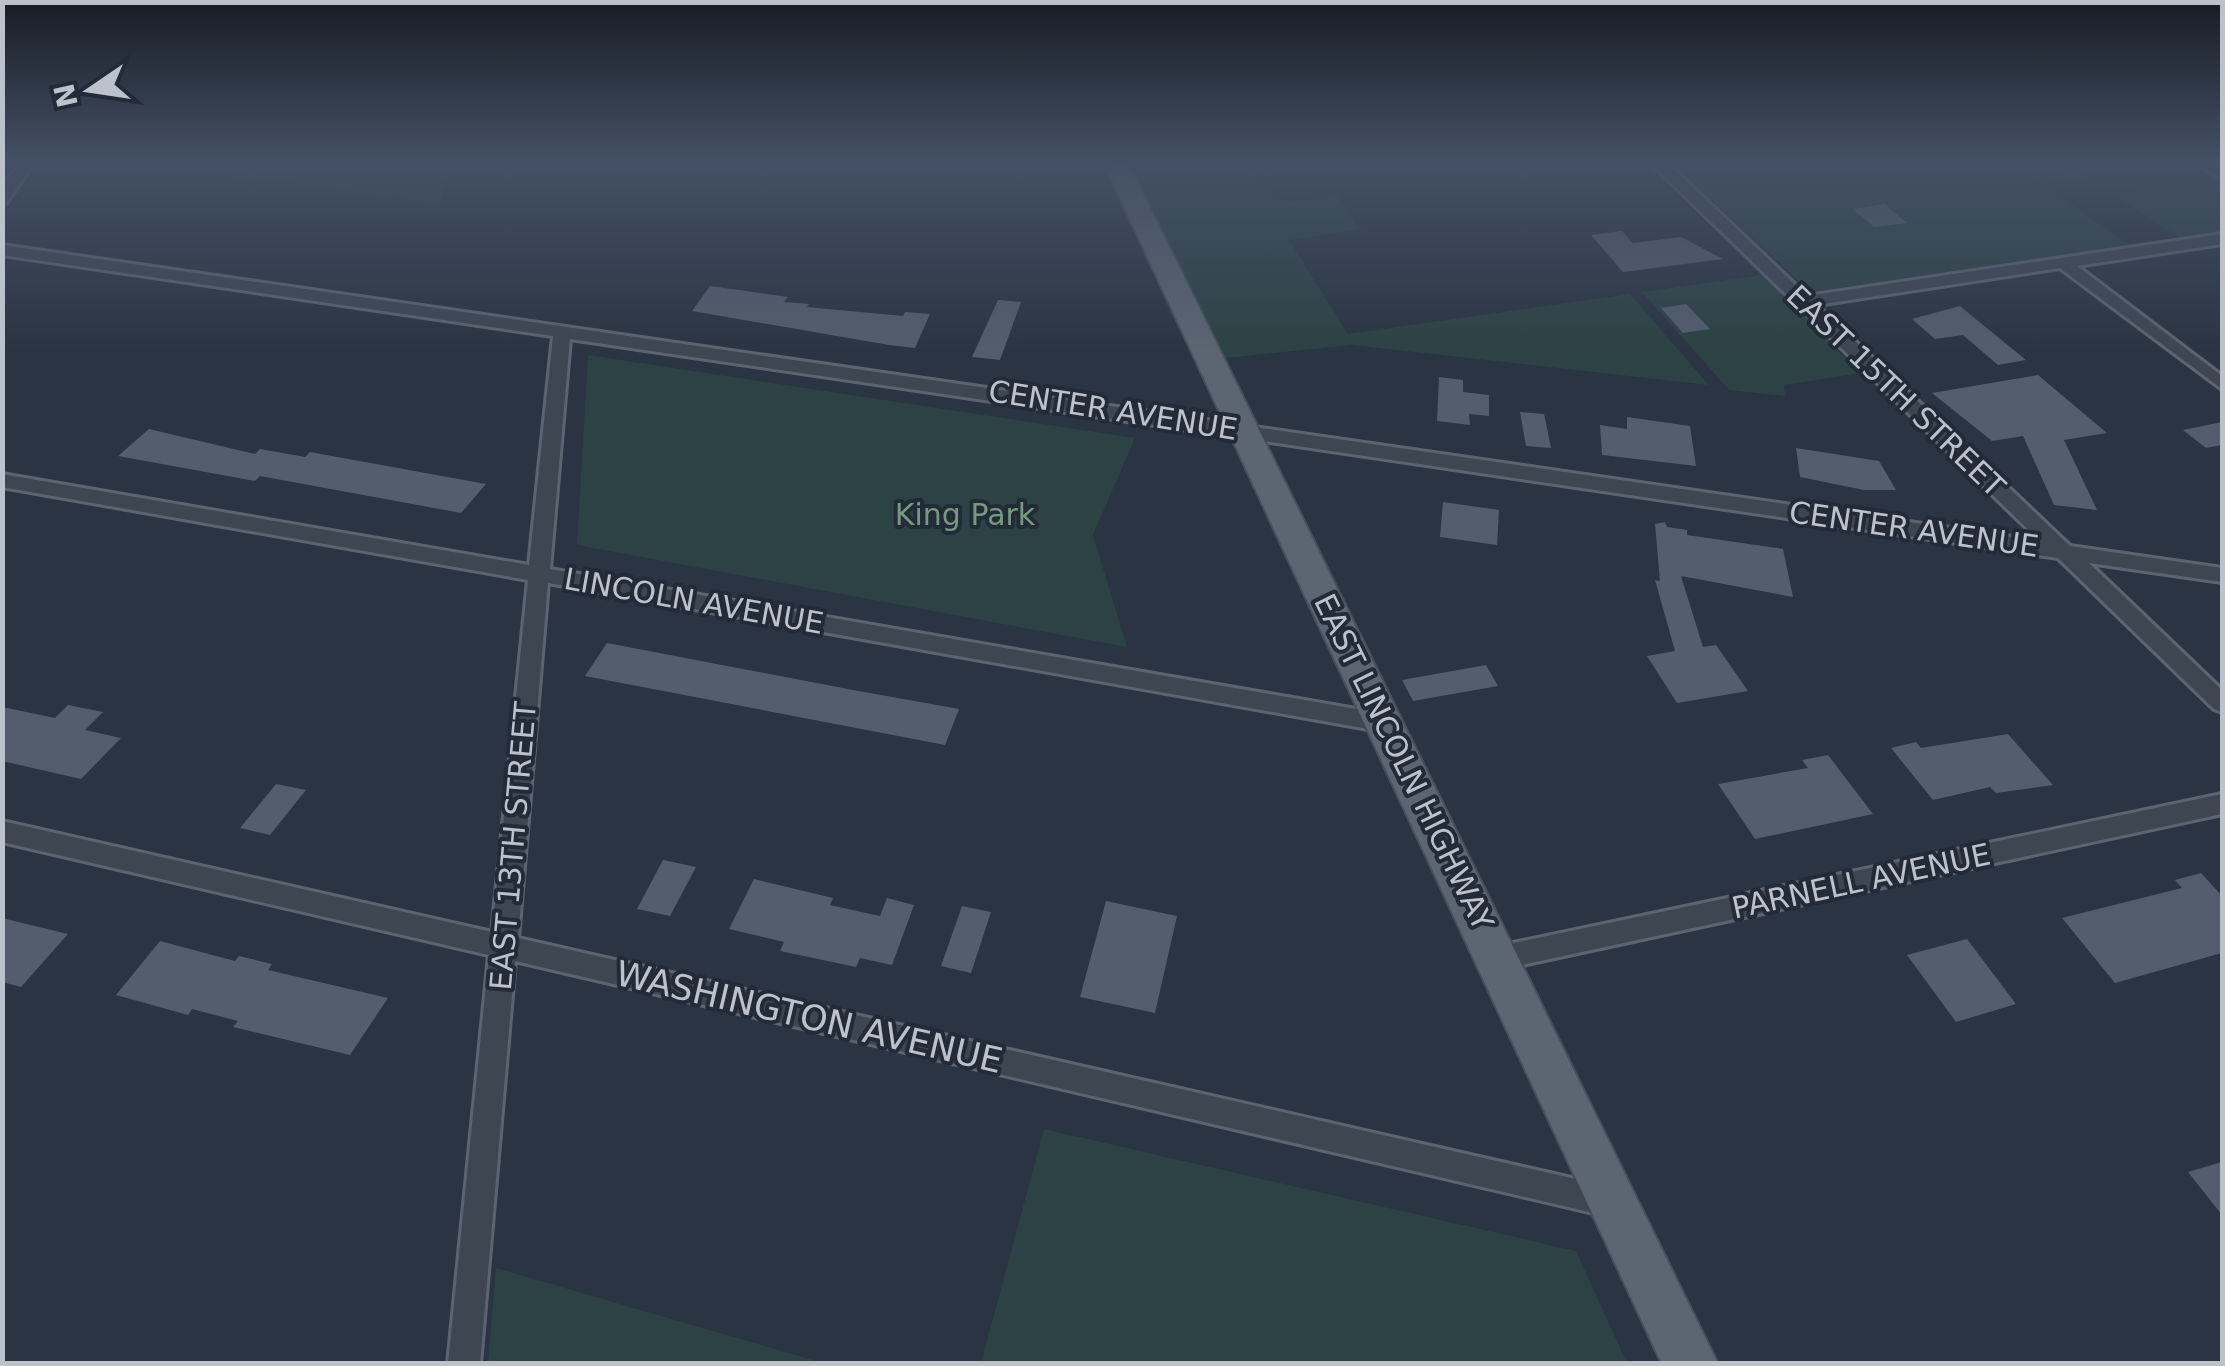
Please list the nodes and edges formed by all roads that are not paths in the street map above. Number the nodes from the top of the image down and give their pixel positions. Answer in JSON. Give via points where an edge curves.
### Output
{"nodes":[{"id":1,"x":1146,"y":225,"type":"edge"},
{"id":2,"x":1723,"y":225,"type":"edge"},
{"id":3,"x":2222,"y":239,"type":"edge"},
{"id":4,"x":2,"y":250,"type":"edge"},
{"id":5,"x":2062,"y":262,"type":"junction"},
{"id":6,"x":1804,"y":302,"type":"junction"},
{"id":7,"x":562,"y":329,"type":"junction"},
{"id":8,"x":2222,"y":384,"type":"edge"},
{"id":9,"x":1244,"y":430,"type":"junction"},
{"id":10,"x":2,"y":480,"type":"edge"},
{"id":11,"x":2063,"y":550,"type":"junction"},
{"id":12,"x":539,"y":574,"type":"junction"},
{"id":13,"x":2222,"y":574,"type":"edge"},
{"id":14,"x":2222,"y":704,"type":"edge"},
{"id":15,"x":1385,"y":723,"type":"junction"},
{"id":16,"x":2222,"y":804,"type":"edge"},
{"id":17,"x":2,"y":831,"type":"edge"},
{"id":18,"x":504,"y":946,"type":"junction"},
{"id":19,"x":1499,"y":958,"type":"junction"},
{"id":20,"x":1615,"y":1203,"type":"junction"},
{"id":21,"x":464,"y":1364,"type":"edge"},
{"id":22,"x":1691,"y":1364,"type":"edge"}],
"edges":[{"from":1,"to":9,"type":"main road","name":"EAST LINCOLN HIGHWAY"},
{"from":2,"to":6,"type":"street","name":"EAST 15TH STREET"},
{"from":3,"to":5,"type":"street"},
{"from":4,"to":7,"type":"street","name":"CENTER AVENUE"},
{"from":5,"to":6,"type":"street"},
{"from":5,"to":8,"type":"street"},
{"from":6,"to":11,"type":"street","name":"EAST 15TH STREET"},
{"from":7,"to":9,"type":"street","name":"CENTER AVENUE"},
{"from":7,"to":12,"type":"street","name":"EAST 13TH STREET"},
{"from":9,"to":11,"type":"street","name":"CENTER AVENUE"},
{"from":9,"to":15,"type":"main road","name":"EAST LINCOLN HIGHWAY"},
{"from":10,"to":12,"type":"street","name":"LINCOLN AVENUE"},
{"from":11,"to":13,"type":"street","name":"CENTER AVENUE"},
{"from":11,"to":14,"type":"street","name":"EAST 15TH STREET"},
{"from":12,"to":15,"type":"street","name":"LINCOLN AVENUE"},
{"from":12,"to":18,"type":"street","name":"EAST 13TH STREET"},
{"from":15,"to":19,"type":"main road","name":"EAST LINCOLN HIGHWAY"},
{"from":16,"to":19,"type":"street","name":"PARNELL AVENUE"},
{"from":17,"to":18,"type":"street","name":"WASHINGTON AVENUE"},
{"from":18,"to":20,"type":"street","name":"WASHINGTON AVENUE"},
{"from":18,"to":21,"type":"street","name":"EAST 13TH STREET"},
{"from":19,"to":20,"type":"main road","name":"EAST LINCOLN HIGHWAY"},
{"from":20,"to":22,"type":"main road","name":"EAST LINCOLN HIGHWAY"}]}
